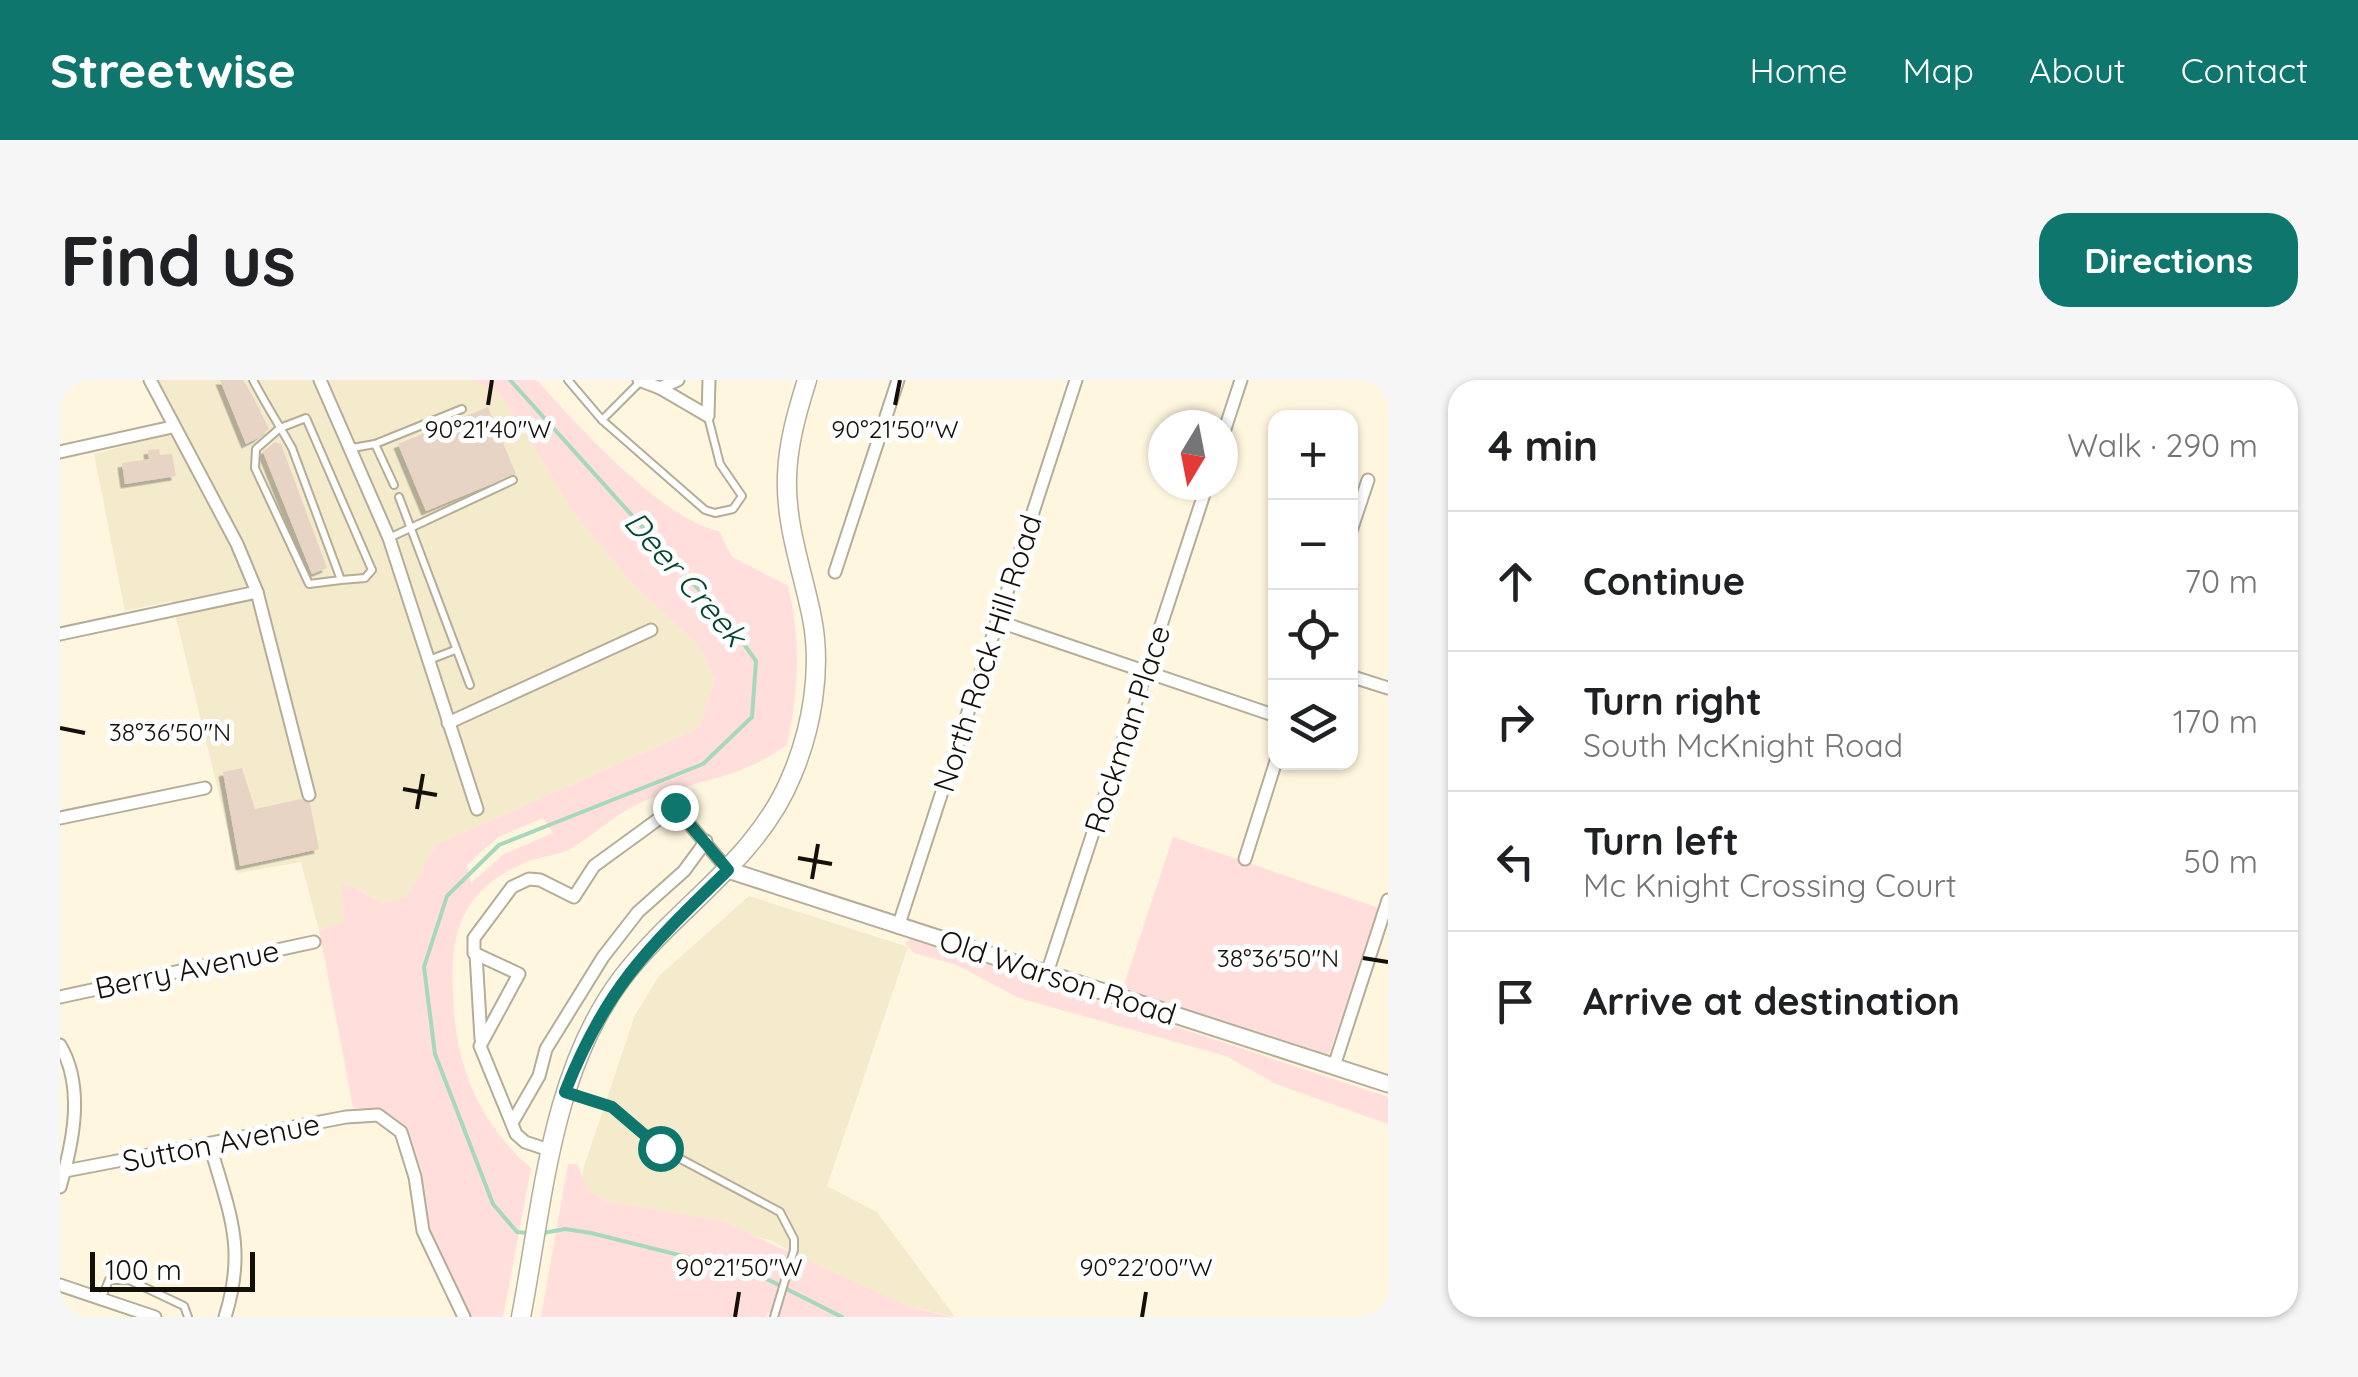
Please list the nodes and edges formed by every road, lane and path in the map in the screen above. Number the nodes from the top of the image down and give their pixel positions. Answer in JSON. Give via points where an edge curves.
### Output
{"nodes":[{"id":1,"x":150,"y":380,"type":"edge"},
{"id":2,"x":252,"y":380,"type":"edge"},
{"id":3,"x":320,"y":380,"type":"edge"},
{"id":4,"x":568,"y":380,"type":"edge"},
{"id":5,"x":678,"y":380,"type":"edge"},
{"id":6,"x":709,"y":380,"type":"edge"},
{"id":7,"x":807,"y":380,"type":"edge"},
{"id":8,"x":898,"y":380,"type":"edge"},
{"id":9,"x":1076,"y":380,"type":"edge"},
{"id":10,"x":1241,"y":380,"type":"edge"},
{"id":11,"x":640,"y":381,"type":"edge"},
{"id":12,"x":660,"y":388,"type":"junction"},
{"id":13,"x":462,"y":409,"type":"dead end"},
{"id":14,"x":1231,"y":410,"type":"edge"},
{"id":15,"x":708,"y":416,"type":"junction"},
{"id":16,"x":602,"y":420,"type":"junction"},
{"id":17,"x":172,"y":427,"type":"junction"},
{"id":18,"x":280,"y":428,"type":"junction"},
{"id":19,"x":375,"y":444,"type":"junction"},
{"id":20,"x":350,"y":448,"type":"junction"},
{"id":21,"x":60,"y":452,"type":"edge"},
{"id":22,"x":513,"y":480,"type":"dead end"},
{"id":23,"x":1368,"y":480,"type":"dead end"},
{"id":24,"x":394,"y":485,"type":"dead end"},
{"id":25,"x":399,"y":497,"type":"dead end"},
{"id":26,"x":1201,"y":500,"type":"edge"},
{"id":27,"x":1358,"y":510,"type":"edge"},
{"id":28,"x":410,"y":529,"type":"junction"},
{"id":29,"x":389,"y":538,"type":"junction"},
{"id":30,"x":835,"y":572,"type":"dead end"},
{"id":31,"x":341,"y":580,"type":"junction"},
{"id":32,"x":257,"y":592,"type":"junction"},
{"id":33,"x":997,"y":621,"type":"junction"},
{"id":34,"x":651,"y":630,"type":"dead end"},
{"id":35,"x":60,"y":634,"type":"edge"},
{"id":36,"x":455,"y":650,"type":"junction"},
{"id":37,"x":428,"y":661,"type":"junction"},
{"id":38,"x":1145,"y":672,"type":"junction"},
{"id":39,"x":1358,"y":679,"type":"edge"},
{"id":40,"x":470,"y":685,"type":"dead end"},
{"id":41,"x":1388,"y":688,"type":"edge"},
{"id":42,"x":1268,"y":713,"type":"edge"},
{"id":43,"x":448,"y":723,"type":"junction"},
{"id":44,"x":1273,"y":770,"type":"edge"},
{"id":45,"x":205,"y":788,"type":"dead end"},
{"id":46,"x":309,"y":795,"type":"dead end"},
{"id":47,"x":477,"y":810,"type":"dead end"},
{"id":48,"x":60,"y":818,"type":"edge"},
{"id":49,"x":706,"y":841,"type":"junction"},
{"id":50,"x":1245,"y":859,"type":"dead end"},
{"id":51,"x":728,"y":870,"type":"junction"},
{"id":52,"x":1388,"y":900,"type":"edge"},
{"id":53,"x":898,"y":926,"type":"junction"},
{"id":54,"x":314,"y":942,"type":"dead end"},
{"id":55,"x":476,"y":954,"type":"junction"},
{"id":56,"x":1047,"y":973,"type":"junction"},
{"id":57,"x":60,"y":997,"type":"edge"},
{"id":58,"x":482,"y":1043,"type":"junction"},
{"id":59,"x":60,"y":1045,"type":"edge"},
{"id":60,"x":1334,"y":1066,"type":"junction"},
{"id":61,"x":1388,"y":1084,"type":"edge"},
{"id":62,"x":565,"y":1092,"type":"junction"},
{"id":63,"x":512,"y":1123,"type":"junction"},
{"id":64,"x":210,"y":1146,"type":"junction"},
{"id":65,"x":552,"y":1151,"type":"junction"},
{"id":66,"x":65,"y":1171,"type":"junction"},
{"id":67,"x":60,"y":1187,"type":"edge"},
{"id":68,"x":60,"y":1285,"type":"edge"},
{"id":69,"x":101,"y":1299,"type":"junction"},
{"id":70,"x":155,"y":1317,"type":"edge"},
{"id":71,"x":188,"y":1317,"type":"edge"},
{"id":72,"x":225,"y":1317,"type":"edge"},
{"id":73,"x":464,"y":1317,"type":"edge"},
{"id":74,"x":521,"y":1317,"type":"edge"},
{"id":75,"x":774,"y":1317,"type":"edge"}],
"edges":[{"from":1,"to":17,"type":"street"},
{"from":2,"to":18,"type":"lane"},
{"from":3,"to":20,"type":"street"},
{"from":4,"to":16,"type":"lane"},
{"from":5,"to":12,"type":"street"},
{"from":6,"to":15,"type":"street"},
{"from":7,"to":51,"type":"main road","via":[[787,478],[813,622],[810,720],[792,776]]},
{"from":8,"to":30,"type":"street"},
{"from":9,"to":33,"type":"street","name":"North Rock Hill Road"},
{"from":10,"to":14,"type":"street"},
{"from":11,"to":12,"type":"street"},
{"from":11,"to":16,"type":"lane"},
{"from":12,"to":15,"type":"street"},
{"from":13,"to":19,"type":"lane"},
{"from":15,"to":16,"type":"lane","via":[[720,464],[742,496],[734,509],[714,513]]},
{"from":17,"to":21,"type":"street"},
{"from":17,"to":32,"type":"street"},
{"from":18,"to":31,"type":"lane"},
{"from":18,"to":31,"type":"lane","via":[[256,449],[255,468],[310,584]]},
{"from":18,"to":31,"type":"lane","via":[[306,418],[372,570],[365,578]]},
{"from":19,"to":20,"type":"lane"},
{"from":19,"to":24,"type":"lane"},
{"from":20,"to":29,"type":"street"},
{"from":22,"to":28,"type":"lane"},
{"from":23,"to":27,"type":"street"},
{"from":25,"to":28,"type":"lane"},
{"from":26,"to":38,"type":"street","name":"Rockman Place"},
{"from":28,"to":29,"type":"lane"},
{"from":28,"to":36,"type":"lane"},
{"from":29,"to":37,"type":"street"},
{"from":32,"to":35,"type":"street"},
{"from":32,"to":46,"type":"street"},
{"from":33,"to":38,"type":"street"},
{"from":33,"to":53,"type":"street","name":"North Rock Hill Road"},
{"from":34,"to":43,"type":"street"},
{"from":36,"to":37,"type":"lane"},
{"from":36,"to":40,"type":"lane"},
{"from":37,"to":43,"type":"street"},
{"from":38,"to":42,"type":"street"},
{"from":38,"to":56,"type":"street","name":"Rockman Place"},
{"from":39,"to":41,"type":"street"},
{"from":43,"to":47,"type":"street"},
{"from":44,"to":50,"type":"street"},
{"from":45,"to":48,"type":"street"},
{"from":49,"to":51,"type":"street"},
{"from":49,"to":55,"type":"street","via":[[675,807],[594,866],[574,897],[530,878],[512,888],[474,938]]},
{"from":49,"to":63,"type":"street","via":[[604,957],[546,1049]]},
{"from":51,"to":53,"type":"street","name":"Old Warson Road"},
{"from":51,"to":62,"type":"main road","via":[[622,978],[587,1036]]},
{"from":52,"to":60,"type":"street"},
{"from":53,"to":56,"type":"street","name":"Old Warson Road"},
{"from":54,"to":57,"type":"street","name":"Berry Avenue"},
{"from":55,"to":58,"type":"street"},
{"from":55,"to":58,"type":"street","via":[[520,974]]},
{"from":56,"to":60,"type":"street","name":"Old Warson Road"},
{"from":58,"to":63,"type":"street"},
{"from":59,"to":66,"type":"street","via":[[75,1110]]},
{"from":60,"to":61,"type":"street","name":"Old Warson Road"},
{"from":62,"to":65,"type":"main road"},
{"from":62,"to":75,"type":"lane","via":[[612,1107],[660,1148],[780,1212],[794,1239]]},
{"from":63,"to":65,"type":"street","via":[[524,1142]]},
{"from":64,"to":66,"type":"street","name":"Sutton Avenue"},
{"from":64,"to":72,"type":"street","via":[[238,1247]]},
{"from":64,"to":73,"type":"street","name":"Sutton Avenue","via":[[378,1115],[401,1132],[423,1231]]},
{"from":65,"to":74,"type":"main road"},
{"from":66,"to":67,"type":"street"},
{"from":68,"to":69,"type":"street"},
{"from":69,"to":70,"type":"street"},
{"from":69,"to":71,"type":"lane","via":[[109,1280],[122,1278],[184,1306]]}]}
